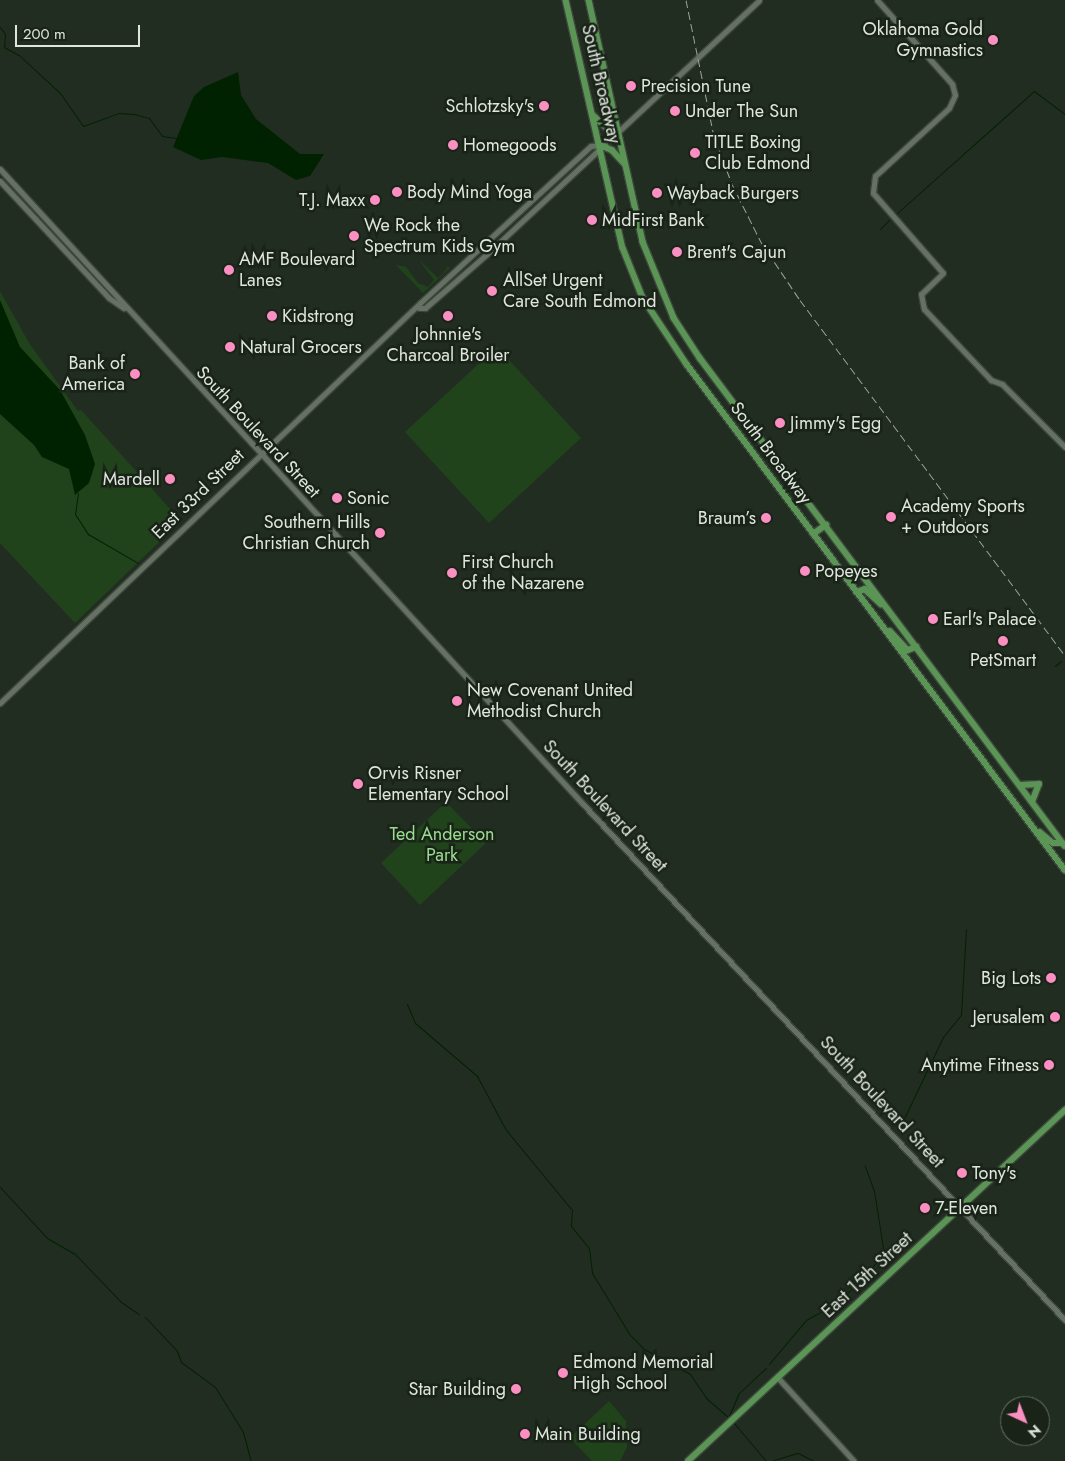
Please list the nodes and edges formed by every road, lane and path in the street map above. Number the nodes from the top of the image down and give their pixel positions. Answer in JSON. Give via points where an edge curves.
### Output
{"nodes":[{"id":1,"x":566,"y":0,"type":"edge"},
{"id":2,"x":589,"y":0,"type":"edge"},
{"id":3,"x":759,"y":0,"type":"edge"},
{"id":4,"x":877,"y":0,"type":"edge"},
{"id":5,"x":593,"y":115,"type":"junction"},
{"id":6,"x":617,"y":130,"type":"junction"},
{"id":7,"x":600,"y":145,"type":"junction"},
{"id":8,"x":626,"y":165,"type":"junction"},
{"id":9,"x":0,"y":169,"type":"edge"},
{"id":10,"x":0,"y":181,"type":"edge"},
{"id":11,"x":419,"y":308,"type":"junction"},
{"id":12,"x":126,"y":310,"type":"junction"},
{"id":13,"x":1065,"y":447,"type":"edge"},
{"id":14,"x":260,"y":454,"type":"junction"},
{"id":15,"x":826,"y":525,"type":"junction"},
{"id":16,"x":813,"y":534,"type":"junction"},
{"id":17,"x":856,"y":592,"type":"junction"},
{"id":18,"x":888,"y":610,"type":"junction"},
{"id":19,"x":879,"y":622,"type":"junction"},
{"id":20,"x":916,"y":647,"type":"junction"},
{"id":21,"x":0,"y":703,"type":"edge"},
{"id":22,"x":1019,"y":784,"type":"junction"},
{"id":23,"x":1032,"y":802,"type":"junction"},
{"id":24,"x":1032,"y":826,"type":"junction"},
{"id":25,"x":1064,"y":844,"type":"edge"},
{"id":26,"x":1065,"y":870,"type":"edge"},
{"id":27,"x":1065,"y":1110,"type":"edge"},
{"id":28,"x":961,"y":1207,"type":"junction"},
{"id":29,"x":1065,"y":1320,"type":"edge"},
{"id":30,"x":779,"y":1379,"type":"junction"},
{"id":31,"x":688,"y":1461,"type":"edge"},
{"id":32,"x":854,"y":1461,"type":"edge"}],
"edges":[{"from":1,"to":5,"type":"main road","name":"South Broadway"},
{"from":2,"to":6,"type":"main road","name":"South Broadway"},
{"from":3,"to":6,"type":"main road"},
{"from":4,"to":13,"type":"main road","via":[[954,87],[951,106],[878,172],[872,188],[874,197],[943,273],[925,289],[920,300],[991,380],[1002,384]]},
{"from":5,"to":6,"type":"main road","via":[[608,128]]},
{"from":5,"to":7,"type":"main road","name":"South Broadway"},
{"from":6,"to":7,"type":"main road"},
{"from":6,"to":8,"type":"main road","name":"South Broadway"},
{"from":7,"to":8,"type":"main road","via":[[612,150]]},
{"from":7,"to":11,"type":"main road","name":"East 33rd Street","via":[[591,146]]},
{"from":7,"to":11,"type":"main road","name":"East 33rd Street","via":[[594,156],[487,254],[425,308]]},
{"from":7,"to":16,"type":"main road","name":"South Broadway","via":[[623,248],[643,298],[686,364]]},
{"from":8,"to":15,"type":"main road","name":"South Broadway","via":[[648,260],[674,318]]},
{"from":9,"to":12,"type":"main road","name":"South Boulevard Street","via":[[115,292]]},
{"from":10,"to":12,"type":"main road","name":"South Boulevard Street","via":[[109,298]]},
{"from":11,"to":14,"type":"main road","name":"East 33rd Street"},
{"from":12,"to":14,"type":"main road","name":"South Boulevard Street"},
{"from":14,"to":21,"type":"main road","name":"East 33rd Street"},
{"from":14,"to":28,"type":"main road","name":"South Boulevard Street"},
{"from":15,"to":16,"type":"main road"},
{"from":15,"to":18,"type":"main road","name":"South Broadway"},
{"from":16,"to":17,"type":"main road","name":"South Broadway"},
{"from":17,"to":18,"type":"main road","via":[[865,589]]},
{"from":17,"to":19,"type":"main road","name":"South Broadway"},
{"from":18,"to":20,"type":"main road","name":"South Broadway"},
{"from":19,"to":20,"type":"main road","via":[[908,650]]},
{"from":19,"to":24,"type":"main road","name":"South Broadway"},
{"from":20,"to":22,"type":"main road","name":"South Broadway"},
{"from":22,"to":23,"type":"main road","name":"South Broadway"},
{"from":22,"to":23,"type":"main road","via":[[1026,787],[1039,784]]},
{"from":23,"to":25,"type":"main road","name":"South Broadway"},
{"from":24,"to":25,"type":"main road","via":[[1053,843]]},
{"from":24,"to":26,"type":"main road","name":"South Broadway"},
{"from":27,"to":28,"type":"main road","name":"East 15th Street"},
{"from":28,"to":29,"type":"main road","name":"South Boulevard Street"},
{"from":28,"to":30,"type":"main road","name":"East 15th Street"},
{"from":30,"to":31,"type":"main road","name":"East 15th Street"},
{"from":30,"to":32,"type":"main road"}]}
